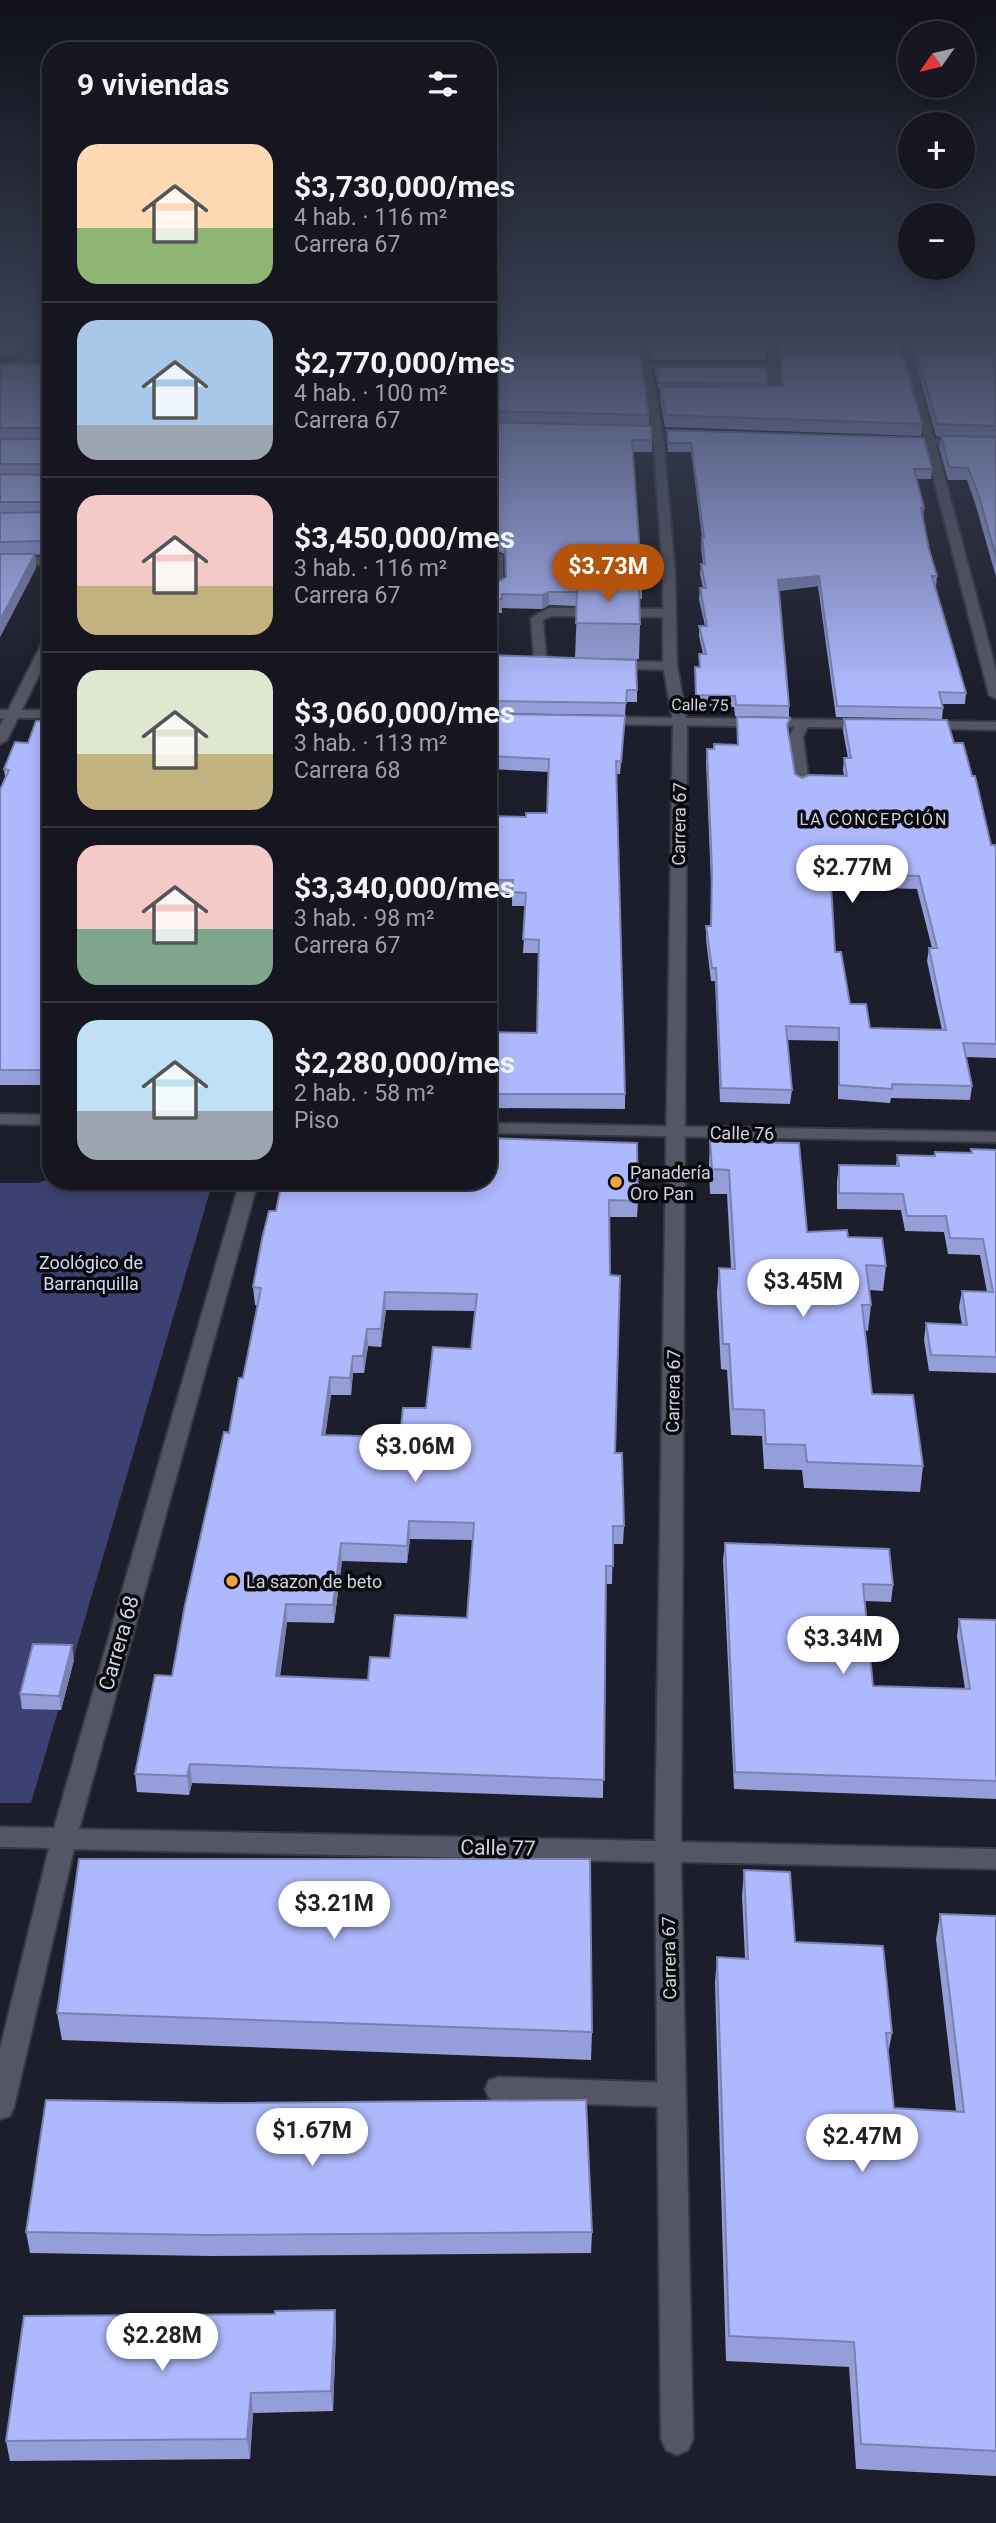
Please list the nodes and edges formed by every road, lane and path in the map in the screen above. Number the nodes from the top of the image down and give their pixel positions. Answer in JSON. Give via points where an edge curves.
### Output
{"nodes":[{"id":1,"x":660,"y":454,"type":"edge"},
{"id":2,"x":934,"y":454,"type":"edge"},
{"id":3,"x":497,"y":555,"type":"edge"},
{"id":4,"x":0,"y":561,"type":"edge"},
{"id":5,"x":42,"y":561,"type":"edge"},
{"id":6,"x":669,"y":575,"type":"junction"},
{"id":7,"x":497,"y":590,"type":"edge"},
{"id":8,"x":585,"y":604,"type":"edge"},
{"id":9,"x":669,"y":613,"type":"junction"},
{"id":10,"x":42,"y":652,"type":"edge"},
{"id":11,"x":670,"y":666,"type":"junction"},
{"id":12,"x":996,"y":695,"type":"edge"},
{"id":13,"x":6,"y":714,"type":"edge"},
{"id":14,"x":42,"y":714,"type":"edge"},
{"id":15,"x":583,"y":721,"type":"edge"},
{"id":16,"x":680,"y":722,"type":"junction"},
{"id":17,"x":802,"y":723,"type":"junction"},
{"id":18,"x":885,"y":724,"type":"edge"},
{"id":19,"x":913,"y":725,"type":"edge"},
{"id":20,"x":996,"y":726,"type":"edge"},
{"id":21,"x":0,"y":740,"type":"edge"},
{"id":22,"x":802,"y":784,"type":"edge"},
{"id":23,"x":0,"y":1119,"type":"edge"},
{"id":24,"x":42,"y":1120,"type":"edge"},
{"id":25,"x":497,"y":1128,"type":"edge"},
{"id":26,"x":676,"y":1132,"type":"junction"},
{"id":27,"x":996,"y":1137,"type":"edge"},
{"id":28,"x":246,"y":1190,"type":"edge"},
{"id":29,"x":0,"y":1837,"type":"edge"},
{"id":30,"x":64,"y":1838,"type":"junction"},
{"id":31,"x":668,"y":1852,"type":"junction"},
{"id":32,"x":996,"y":1859,"type":"edge"},
{"id":33,"x":499,"y":2089,"type":"dead end"},
{"id":34,"x":671,"y":2095,"type":"junction"},
{"id":35,"x":0,"y":2106,"type":"edge"},
{"id":36,"x":677,"y":2439,"type":"dead end"}],
"edges":[{"from":1,"to":6,"type":"street","name":"Carrera 67"},
{"from":2,"to":12,"type":"street"},
{"from":3,"to":7,"type":"street"},
{"from":4,"to":5,"type":"street"},
{"from":6,"to":8,"type":"street","via":[[585,574]]},
{"from":6,"to":9,"type":"street","name":"Carrera 67"},
{"from":9,"to":11,"type":"street","name":"Carrera 67"},
{"from":9,"to":11,"type":"street","via":[[549,612],[537,618],[540,659],[556,664]]},
{"from":10,"to":13,"type":"street"},
{"from":11,"to":16,"type":"street","name":"Carrera 67"},
{"from":13,"to":14,"type":"street"},
{"from":13,"to":21,"type":"street"},
{"from":15,"to":16,"type":"street","name":"Calle 75"},
{"from":16,"to":17,"type":"street","name":"Calle 75"},
{"from":16,"to":26,"type":"street","name":"Carrera 67"},
{"from":17,"to":18,"type":"street","name":"Calle 75"},
{"from":17,"to":22,"type":"street","via":[[796,737]]},
{"from":19,"to":20,"type":"street"},
{"from":23,"to":24,"type":"street"},
{"from":25,"to":26,"type":"street","name":"Calle 76"},
{"from":26,"to":27,"type":"street","name":"Calle 76"},
{"from":26,"to":31,"type":"street","name":"Carrera 67"},
{"from":28,"to":30,"type":"street","name":"Carrera 68"},
{"from":29,"to":30,"type":"street","name":"Calle 77"},
{"from":30,"to":31,"type":"street","name":"Calle 77"},
{"from":30,"to":35,"type":"street","name":"Carrera 68"},
{"from":31,"to":32,"type":"street","name":"Calle 77"},
{"from":31,"to":34,"type":"street","name":"Carrera 67"},
{"from":33,"to":34,"type":"street"},
{"from":34,"to":36,"type":"street","name":"Carrera 67"}]}
